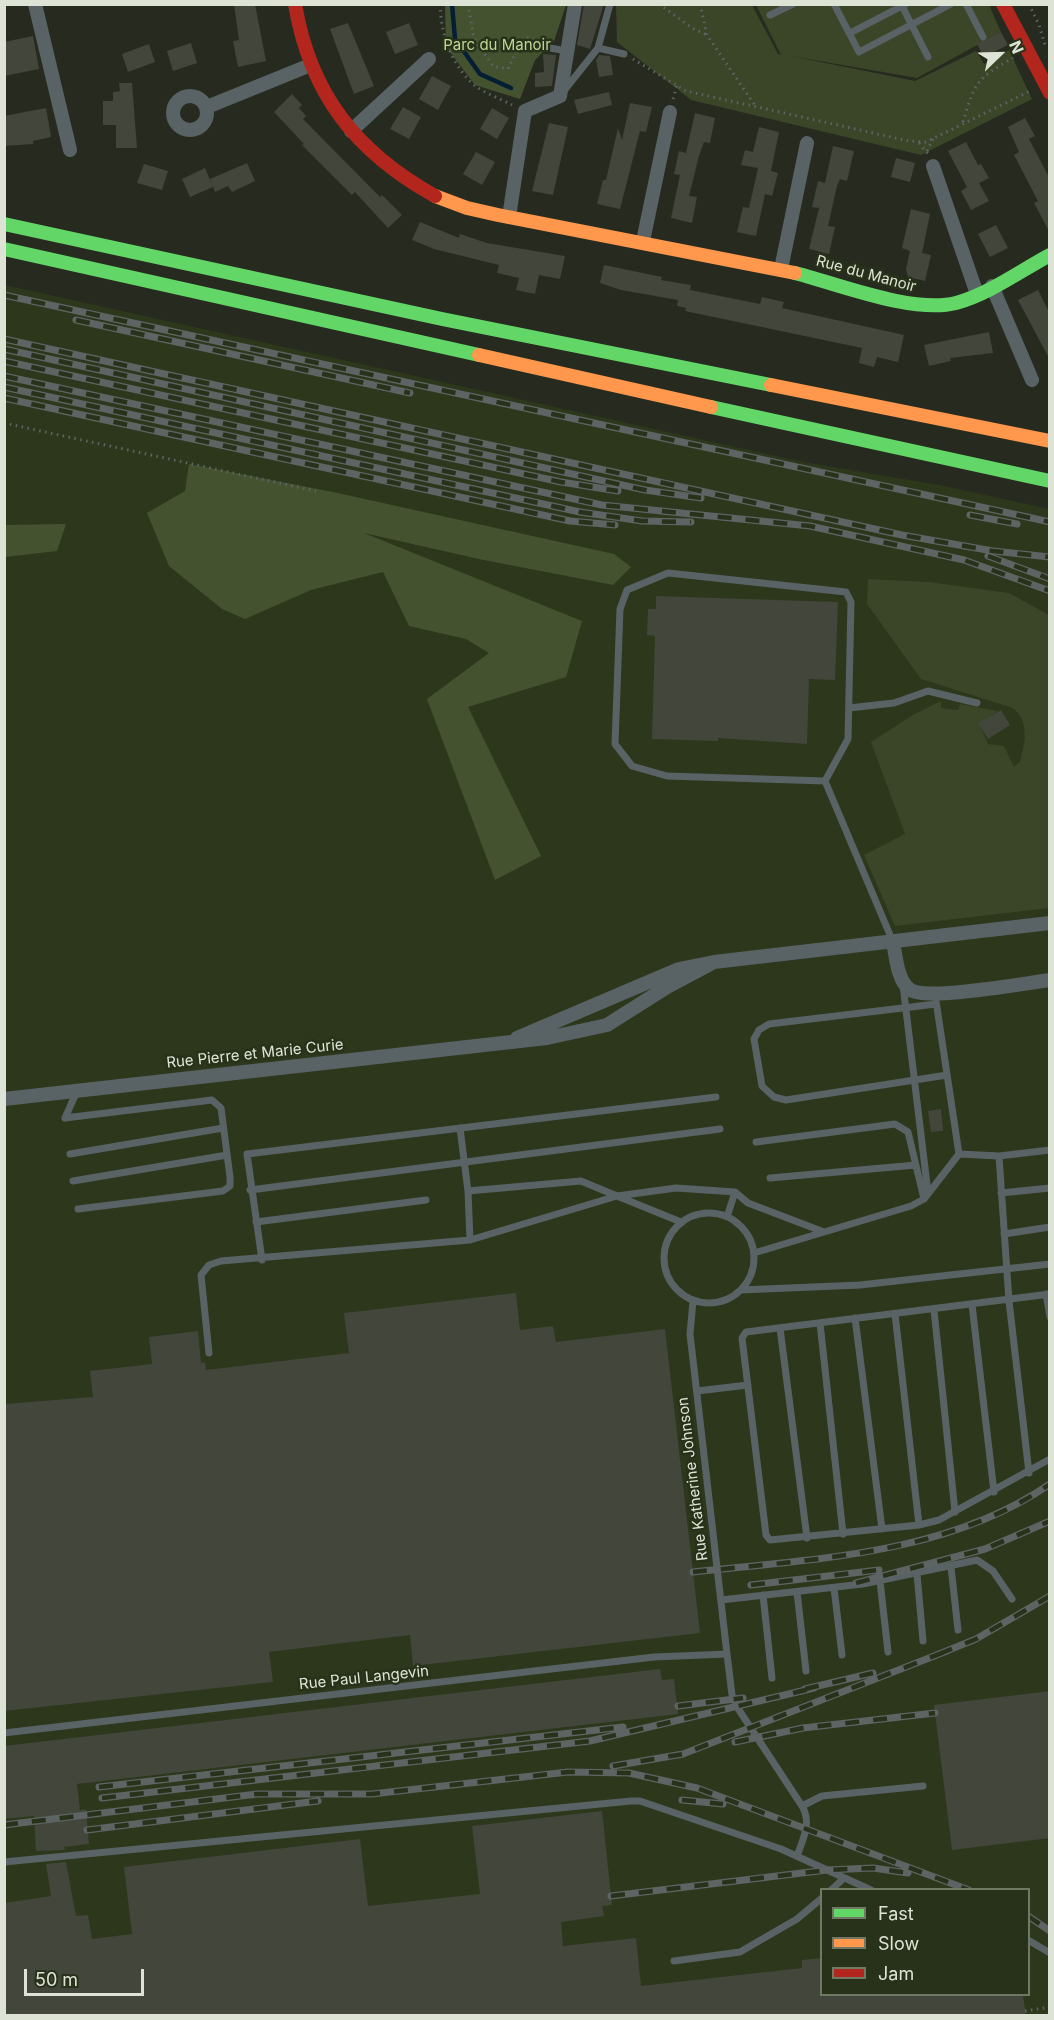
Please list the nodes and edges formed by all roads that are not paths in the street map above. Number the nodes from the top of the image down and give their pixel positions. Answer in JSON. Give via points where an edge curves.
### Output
{"nodes":[{"id":1,"x":35,"y":4,"type":"edge"},
{"id":2,"x":295,"y":4,"type":"edge"},
{"id":3,"x":575,"y":4,"type":"edge"},
{"id":4,"x":610,"y":4,"type":"edge"},
{"id":5,"x":793,"y":4,"type":"edge"},
{"id":6,"x":834,"y":4,"type":"edge"},
{"id":7,"x":951,"y":4,"type":"edge"},
{"id":8,"x":966,"y":4,"type":"edge"},
{"id":9,"x":1003,"y":4,"type":"edge"},
{"id":10,"x":903,"y":5,"type":"edge"},
{"id":11,"x":770,"y":15,"type":"dead end"},
{"id":12,"x":911,"y":25,"type":"junction"},
{"id":13,"x":850,"y":33,"type":"junction"},
{"id":14,"x":983,"y":37,"type":"dead end"},
{"id":15,"x":550,"y":48,"type":"dead end"},
{"id":16,"x":598,"y":48,"type":"junction"},
{"id":17,"x":567,"y":51,"type":"junction"},
{"id":18,"x":624,"y":54,"type":"road end"},
{"id":19,"x":928,"y":57,"type":"dead end"},
{"id":20,"x":429,"y":59,"type":"dead end"},
{"id":21,"x":308,"y":66,"type":"junction"},
{"id":22,"x":1043,"y":90,"type":"edge"},
{"id":23,"x":560,"y":96,"type":"junction"},
{"id":24,"x":207,"y":106,"type":"dead end"},
{"id":25,"x":670,"y":112,"type":"dead end"},
{"id":26,"x":351,"y":131,"type":"junction"},
{"id":27,"x":807,"y":142,"type":"dead end"},
{"id":28,"x":70,"y":150,"type":"dead end"},
{"id":29,"x":933,"y":166,"type":"dead end"},
{"id":30,"x":509,"y":217,"type":"junction"},
{"id":31,"x":4,"y":224,"type":"edge"},
{"id":32,"x":643,"y":241,"type":"junction"},
{"id":33,"x":4,"y":249,"type":"edge"},
{"id":34,"x":1050,"y":255,"type":"edge"},
{"id":35,"x":781,"y":269,"type":"junction"},
{"id":36,"x":992,"y":286,"type":"junction"},
{"id":37,"x":977,"y":294,"type":"junction"},
{"id":38,"x":1032,"y":380,"type":"dead end"},
{"id":39,"x":772,"y":422,"type":"junction"},
{"id":40,"x":1050,"y":441,"type":"edge"},
{"id":41,"x":1050,"y":471,"type":"edge"},
{"id":42,"x":1050,"y":481,"type":"edge"},
{"id":43,"x":977,"y":703,"type":"dead end"},
{"id":44,"x":849,"y":708,"type":"junction"},
{"id":45,"x":825,"y":781,"type":"junction"},
{"id":46,"x":1050,"y":923,"type":"edge"},
{"id":47,"x":893,"y":942,"type":"junction"},
{"id":48,"x":714,"y":962,"type":"junction"},
{"id":49,"x":1050,"y":980,"type":"edge"},
{"id":50,"x":903,"y":983,"type":"junction"},
{"id":51,"x":935,"y":999,"type":"junction"},
{"id":52,"x":906,"y":1007,"type":"junction"},
{"id":53,"x":510,"y":1041,"type":"junction"},
{"id":54,"x":947,"y":1075,"type":"junction"},
{"id":55,"x":915,"y":1080,"type":"junction"},
{"id":56,"x":77,"y":1091,"type":"junction"},
{"id":57,"x":716,"y":1097,"type":"dead end"},
{"id":58,"x":4,"y":1099,"type":"edge"},
{"id":59,"x":223,"y":1128,"type":"junction"},
{"id":60,"x":460,"y":1128,"type":"junction"},
{"id":61,"x":720,"y":1130,"type":"dead end"},
{"id":62,"x":756,"y":1142,"type":"dead end"},
{"id":63,"x":1050,"y":1150,"type":"edge"},
{"id":64,"x":70,"y":1154,"type":"dead end"},
{"id":65,"x":959,"y":1154,"type":"junction"},
{"id":66,"x":227,"y":1155,"type":"junction"},
{"id":67,"x":999,"y":1156,"type":"junction"},
{"id":68,"x":464,"y":1164,"type":"junction"},
{"id":69,"x":916,"y":1165,"type":"junction"},
{"id":70,"x":770,"y":1178,"type":"dead end"},
{"id":71,"x":73,"y":1181,"type":"dead end"},
{"id":72,"x":1050,"y":1188,"type":"edge"},
{"id":73,"x":250,"y":1190,"type":"junction"},
{"id":74,"x":468,"y":1191,"type":"junction"},
{"id":75,"x":735,"y":1192,"type":"junction"},
{"id":76,"x":1001,"y":1193,"type":"junction"},
{"id":77,"x":617,"y":1196,"type":"junction"},
{"id":78,"x":926,"y":1196,"type":"junction"},
{"id":79,"x":426,"y":1200,"type":"dead end"},
{"id":80,"x":78,"y":1209,"type":"dead end"},
{"id":81,"x":727,"y":1217,"type":"junction"},
{"id":82,"x":256,"y":1222,"type":"junction"},
{"id":83,"x":681,"y":1222,"type":"junction"},
{"id":84,"x":1050,"y":1227,"type":"edge"},
{"id":85,"x":824,"y":1232,"type":"junction"},
{"id":86,"x":1004,"y":1234,"type":"junction"},
{"id":87,"x":470,"y":1240,"type":"junction"},
{"id":88,"x":754,"y":1253,"type":"junction"},
{"id":89,"x":262,"y":1260,"type":"junction"},
{"id":90,"x":1050,"y":1264,"type":"edge"},
{"id":91,"x":1008,"y":1269,"type":"junction"},
{"id":92,"x":741,"y":1290,"type":"junction"},
{"id":93,"x":1048,"y":1294,"type":"edge"},
{"id":94,"x":693,"y":1301,"type":"junction"},
{"id":95,"x":1009,"y":1301,"type":"junction"},
{"id":96,"x":972,"y":1305,"type":"junction"},
{"id":97,"x":934,"y":1310,"type":"junction"},
{"id":98,"x":895,"y":1314,"type":"junction"},
{"id":99,"x":1050,"y":1317,"type":"edge"},
{"id":100,"x":855,"y":1318,"type":"junction"},
{"id":101,"x":820,"y":1323,"type":"junction"},
{"id":102,"x":780,"y":1328,"type":"junction"},
{"id":103,"x":209,"y":1353,"type":"dead end"},
{"id":104,"x":748,"y":1385,"type":"junction"},
{"id":105,"x":697,"y":1391,"type":"junction"},
{"id":106,"x":1050,"y":1459,"type":"edge"},
{"id":107,"x":1029,"y":1473,"type":"junction"},
{"id":108,"x":994,"y":1492,"type":"junction"},
{"id":109,"x":955,"y":1512,"type":"junction"},
{"id":110,"x":919,"y":1525,"type":"junction"},
{"id":111,"x":882,"y":1529,"type":"junction"},
{"id":112,"x":843,"y":1534,"type":"junction"},
{"id":113,"x":807,"y":1538,"type":"junction"},
{"id":114,"x":951,"y":1567,"type":"junction"},
{"id":115,"x":917,"y":1574,"type":"junction"},
{"id":116,"x":880,"y":1581,"type":"junction"},
{"id":117,"x":834,"y":1588,"type":"junction"},
{"id":118,"x":797,"y":1592,"type":"junction"},
{"id":119,"x":763,"y":1596,"type":"junction"},
{"id":120,"x":1012,"y":1599,"type":"dead end"},
{"id":121,"x":721,"y":1600,"type":"junction"},
{"id":122,"x":958,"y":1630,"type":"dead end"},
{"id":123,"x":923,"y":1641,"type":"dead end"},
{"id":124,"x":888,"y":1652,"type":"dead end"},
{"id":125,"x":727,"y":1654,"type":"junction"},
{"id":126,"x":842,"y":1655,"type":"dead end"},
{"id":127,"x":807,"y":1671,"type":"dead end"},
{"id":128,"x":772,"y":1678,"type":"dead end"},
{"id":129,"x":4,"y":1733,"type":"edge"},
{"id":130,"x":923,"y":1786,"type":"dead end"},
{"id":131,"x":801,"y":1806,"type":"junction"},
{"id":132,"x":797,"y":1856,"type":"junction"},
{"id":133,"x":4,"y":1862,"type":"edge"},
{"id":134,"x":843,"y":1879,"type":"junction"},
{"id":135,"x":833,"y":1888,"type":"edge"},
{"id":136,"x":866,"y":1888,"type":"edge"},
{"id":137,"x":820,"y":1900,"type":"edge"},
{"id":138,"x":1030,"y":1941,"type":"edge"},
{"id":139,"x":1050,"y":1953,"type":"edge"},
{"id":140,"x":674,"y":1961,"type":"dead end"}],
"edges":[{"from":1,"to":28,"type":"street"},
{"from":2,"to":21,"type":"main road","name":"Rue du Manoir"},
{"from":3,"to":17,"type":"street"},
{"from":4,"to":16,"type":"lane"},
{"from":5,"to":11,"type":"lane"},
{"from":6,"to":13,"type":"lane"},
{"from":7,"to":12,"type":"lane"},
{"from":8,"to":14,"type":"lane"},
{"from":9,"to":22,"type":"main road"},
{"from":10,"to":12,"type":"lane"},
{"from":10,"to":13,"type":"lane"},
{"from":12,"to":13,"type":"lane","via":[[860,52]]},
{"from":12,"to":19,"type":"lane"},
{"from":15,"to":17,"type":"lane"},
{"from":16,"to":18,"type":"lane"},
{"from":16,"to":23,"type":"lane"},
{"from":17,"to":23,"type":"street"},
{"from":20,"to":26,"type":"street"},
{"from":21,"to":24,"type":"street"},
{"from":21,"to":26,"type":"main road","name":"Rue du Manoir"},
{"from":23,"to":30,"type":"street","via":[[525,111]]},
{"from":25,"to":32,"type":"street"},
{"from":26,"to":30,"type":"main road","name":"Rue du Manoir","via":[[397,176],[442,200]]},
{"from":27,"to":35,"type":"street"},
{"from":29,"to":37,"type":"street"},
{"from":30,"to":32,"type":"main road","name":"Rue du Manoir"},
{"from":31,"to":40,"type":"main road","via":[[442,319]]},
{"from":32,"to":35,"type":"main road","name":"Rue du Manoir"},
{"from":33,"to":39,"type":"main road","via":[[255,302]]},
{"from":34,"to":36,"type":"main road","name":"Rue du Manoir"},
{"from":35,"to":37,"type":"main road","name":"Rue du Manoir","via":[[912,305],[946,305]]},
{"from":36,"to":37,"type":"main road","name":"Rue du Manoir"},
{"from":36,"to":38,"type":"street"},
{"from":39,"to":41,"type":"main road"},
{"from":39,"to":42,"type":"main road"},
{"from":43,"to":44,"type":"lane","via":[[928,691],[894,703]]},
{"from":44,"to":45,"type":"lane","via":[[848,739]]},
{"from":44,"to":45,"type":"lane","via":[[851,602],[846,592],[668,573],[627,590],[620,609],[615,744],[632,766],[667,776]]},
{"from":45,"to":47,"type":"lane"},
{"from":46,"to":47,"type":"street","name":"Rue Pierre et Marie Curie"},
{"from":47,"to":48,"type":"street","name":"Rue Pierre et Marie Curie"},
{"from":47,"to":50,"type":"street"},
{"from":48,"to":53,"type":"street","name":"Rue Pierre et Marie Curie","via":[[654,978]]},
{"from":48,"to":53,"type":"street","name":"Rue Pierre et Marie Curie","via":[[607,1025],[548,1038]]},
{"from":49,"to":51,"type":"street"},
{"from":50,"to":51,"type":"street","via":[[911,991]]},
{"from":50,"to":52,"type":"lane"},
{"from":51,"to":52,"type":"lane"},
{"from":51,"to":54,"type":"lane"},
{"from":52,"to":55,"type":"lane"},
{"from":52,"to":55,"type":"lane","via":[[769,1024],[754,1039],[762,1086],[780,1099]]},
{"from":53,"to":56,"type":"street","name":"Rue Pierre et Marie Curie"},
{"from":54,"to":55,"type":"lane"},
{"from":54,"to":65,"type":"lane"},
{"from":55,"to":78,"type":"lane"},
{"from":56,"to":58,"type":"street","name":"Rue Pierre et Marie Curie"},
{"from":56,"to":59,"type":"lane","via":[[65,1118],[212,1100],[221,1108]]},
{"from":57,"to":60,"type":"lane"},
{"from":59,"to":64,"type":"lane"},
{"from":59,"to":66,"type":"lane"},
{"from":60,"to":68,"type":"lane"},
{"from":60,"to":73,"type":"lane","via":[[247,1154]]},
{"from":61,"to":68,"type":"lane"},
{"from":62,"to":69,"type":"lane","via":[[895,1124],[908,1132]]},
{"from":63,"to":67,"type":"lane"},
{"from":65,"to":67,"type":"lane"},
{"from":65,"to":78,"type":"lane"},
{"from":66,"to":71,"type":"lane"},
{"from":66,"to":80,"type":"lane","via":[[230,1186],[223,1191]]},
{"from":67,"to":76,"type":"lane"},
{"from":68,"to":73,"type":"lane"},
{"from":68,"to":74,"type":"lane"},
{"from":69,"to":70,"type":"lane"},
{"from":69,"to":78,"type":"lane"},
{"from":72,"to":76,"type":"lane"},
{"from":73,"to":82,"type":"lane"},
{"from":74,"to":77,"type":"lane","via":[[581,1181]]},
{"from":74,"to":87,"type":"lane"},
{"from":75,"to":77,"type":"lane","via":[[676,1188]]},
{"from":75,"to":81,"type":"lane"},
{"from":75,"to":85,"type":"lane","via":[[748,1203]]},
{"from":76,"to":86,"type":"lane"},
{"from":77,"to":83,"type":"lane"},
{"from":77,"to":87,"type":"lane"},
{"from":78,"to":85,"type":"lane","via":[[910,1206]]},
{"from":79,"to":82,"type":"lane"},
{"from":81,"to":83,"type":"lane","via":[[704,1213]]},
{"from":81,"to":88,"type":"lane","via":[[749,1238]]},
{"from":82,"to":89,"type":"lane"},
{"from":83,"to":94,"type":"lane","via":[[671,1234],[664,1259],[666,1273],[674,1287]]},
{"from":84,"to":86,"type":"lane"},
{"from":85,"to":88,"type":"lane"},
{"from":86,"to":91,"type":"lane"},
{"from":87,"to":89,"type":"lane"},
{"from":88,"to":92,"type":"lane","via":[[750,1277]]},
{"from":89,"to":103,"type":"lane","via":[[221,1261],[209,1265],[201,1275]]},
{"from":90,"to":91,"type":"lane"},
{"from":91,"to":92,"type":"lane","via":[[860,1285]]},
{"from":91,"to":95,"type":"lane"},
{"from":92,"to":94,"type":"lane","via":[[729,1299],[709,1304]]},
{"from":93,"to":95,"type":"lane"},
{"from":93,"to":99,"type":"lane"},
{"from":94,"to":105,"type":"lane","name":"Rue Katherine Johnson","via":[[690,1334]]},
{"from":95,"to":96,"type":"lane"},
{"from":95,"to":107,"type":"lane"},
{"from":96,"to":97,"type":"lane"},
{"from":96,"to":108,"type":"lane"},
{"from":97,"to":98,"type":"lane"},
{"from":97,"to":109,"type":"lane"},
{"from":98,"to":100,"type":"lane"},
{"from":98,"to":110,"type":"lane"},
{"from":100,"to":101,"type":"lane"},
{"from":100,"to":111,"type":"lane"},
{"from":101,"to":102,"type":"lane"},
{"from":101,"to":112,"type":"lane"},
{"from":102,"to":104,"type":"lane","via":[[743,1335]]},
{"from":102,"to":113,"type":"lane"},
{"from":104,"to":105,"type":"lane"},
{"from":104,"to":113,"type":"lane","via":[[766,1535],[774,1542]]},
{"from":105,"to":121,"type":"lane","name":"Rue Katherine Johnson"},
{"from":106,"to":107,"type":"lane"},
{"from":107,"to":108,"type":"lane"},
{"from":108,"to":109,"type":"lane"},
{"from":109,"to":110,"type":"lane"},
{"from":110,"to":111,"type":"lane"},
{"from":111,"to":112,"type":"lane"},
{"from":112,"to":113,"type":"lane"},
{"from":114,"to":115,"type":"lane"},
{"from":114,"to":120,"type":"lane","via":[[977,1560],[993,1571]]},
{"from":114,"to":122,"type":"lane"},
{"from":115,"to":116,"type":"lane"},
{"from":115,"to":123,"type":"lane"},
{"from":116,"to":117,"type":"lane"},
{"from":116,"to":124,"type":"lane"},
{"from":117,"to":118,"type":"lane"},
{"from":117,"to":126,"type":"lane"},
{"from":118,"to":119,"type":"lane"},
{"from":118,"to":127,"type":"lane"},
{"from":119,"to":121,"type":"lane"},
{"from":119,"to":128,"type":"lane"},
{"from":121,"to":125,"type":"lane","name":"Rue Katherine Johnson"},
{"from":125,"to":129,"type":"lane","name":"Rue Paul Langevin","via":[[654,1657]]},
{"from":125,"to":131,"type":"lane","name":"Rue Katherine Johnson","via":[[737,1707]]},
{"from":130,"to":131,"type":"lane","via":[[822,1796]]},
{"from":131,"to":132,"type":"lane","via":[[807,1826]]},
{"from":132,"to":133,"type":"lane","via":[[640,1801],[630,1801]]},
{"from":132,"to":134,"type":"lane"},
{"from":134,"to":135,"type":"lane"},
{"from":134,"to":136,"type":"lane"},
{"from":137,"to":140,"type":"lane","via":[[797,1919],[740,1952]]},
{"from":138,"to":139,"type":"lane"}]}
